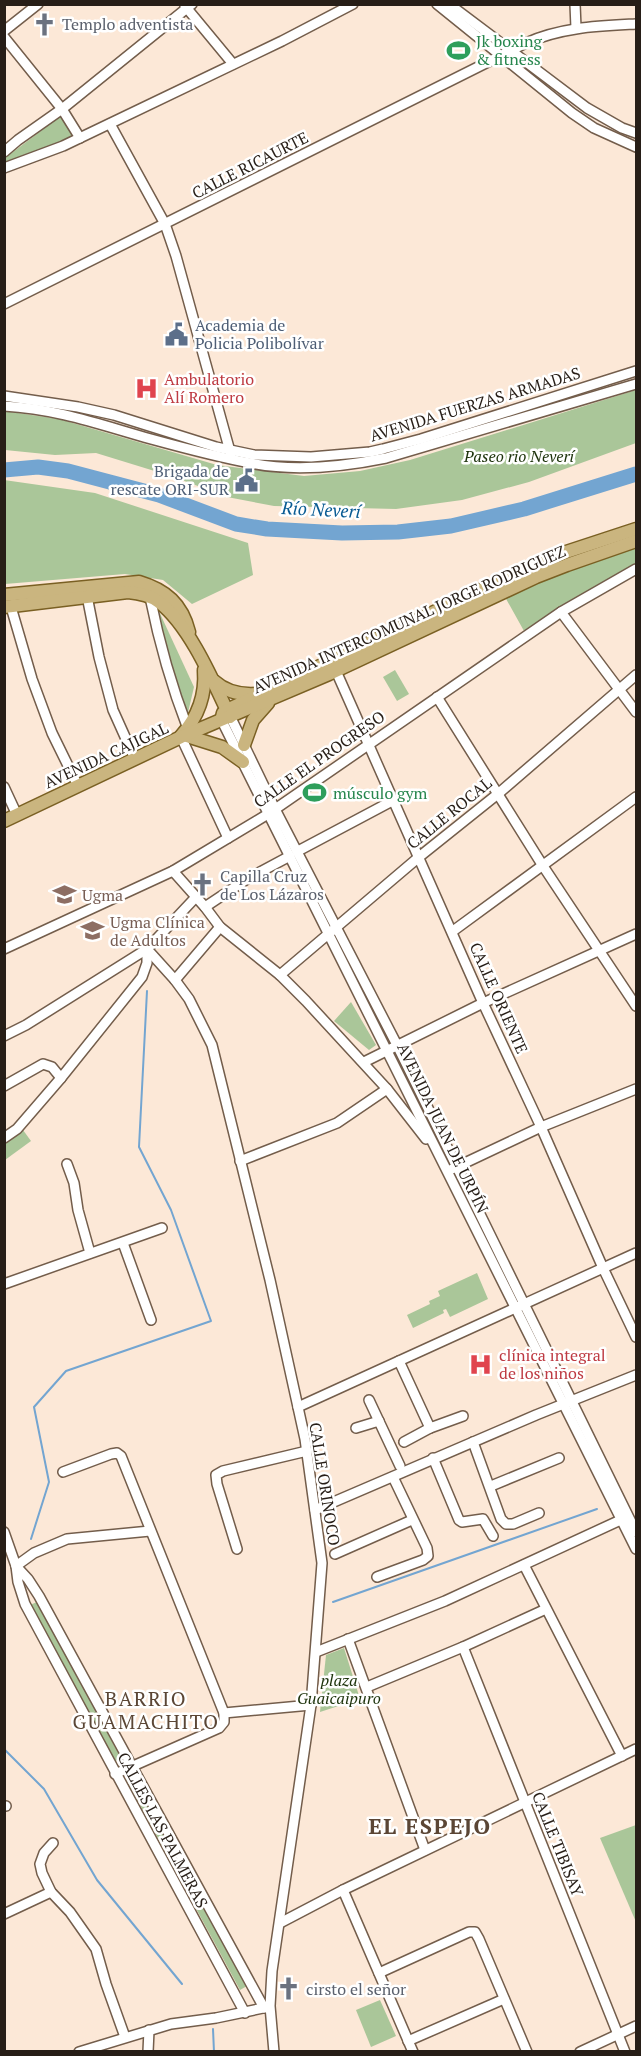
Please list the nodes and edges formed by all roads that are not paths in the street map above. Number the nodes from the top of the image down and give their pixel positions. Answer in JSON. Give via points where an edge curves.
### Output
{"nodes":[{"id":1,"x":38,"y":4,"type":"edge"},
{"id":2,"x":353,"y":4,"type":"edge"},
{"id":3,"x":437,"y":4,"type":"edge"},
{"id":4,"x":449,"y":4,"type":"edge"},
{"id":5,"x":576,"y":4,"type":"edge"},
{"id":6,"x":188,"y":6,"type":"edge"},
{"id":7,"x":636,"y":24,"type":"edge"},
{"id":8,"x":576,"y":28,"type":"junction"},
{"id":9,"x":4,"y":31,"type":"edge"},
{"id":10,"x":4,"y":37,"type":"edge"},
{"id":11,"x":505,"y":53,"type":"junction"},
{"id":12,"x":233,"y":64,"type":"junction"},
{"id":13,"x":62,"y":109,"type":"junction"},
{"id":14,"x":110,"y":124,"type":"junction"},
{"id":15,"x":636,"y":133,"type":"edge"},
{"id":16,"x":80,"y":138,"type":"junction"},
{"id":17,"x":636,"y":147,"type":"edge"},
{"id":18,"x":4,"y":152,"type":"edge"},
{"id":19,"x":4,"y":168,"type":"edge"},
{"id":20,"x":165,"y":224,"type":"junction"},
{"id":21,"x":4,"y":304,"type":"edge"},
{"id":22,"x":636,"y":371,"type":"edge"},
{"id":23,"x":636,"y":384,"type":"edge"},
{"id":24,"x":4,"y":396,"type":"edge"},
{"id":25,"x":4,"y":406,"type":"edge"},
{"id":26,"x":231,"y":454,"type":"junction"},
{"id":27,"x":636,"y":529,"type":"edge"},
{"id":28,"x":636,"y":542,"type":"edge"},
{"id":29,"x":636,"y":569,"type":"edge"},
{"id":30,"x":4,"y":595,"type":"edge"},
{"id":31,"x":87,"y":596,"type":"junction"},
{"id":32,"x":150,"y":597,"type":"junction"},
{"id":33,"x":8,"y":607,"type":"edge"},
{"id":34,"x":561,"y":612,"type":"junction"},
{"id":35,"x":190,"y":639,"type":"junction"},
{"id":36,"x":207,"y":671,"type":"junction"},
{"id":37,"x":336,"y":671,"type":"junction"},
{"id":38,"x":636,"y":675,"type":"edge"},
{"id":39,"x":620,"y":689,"type":"junction"},
{"id":40,"x":270,"y":695,"type":"junction"},
{"id":41,"x":437,"y":697,"type":"junction"},
{"id":42,"x":636,"y":712,"type":"edge"},
{"id":43,"x":227,"y":716,"type":"junction"},
{"id":44,"x":185,"y":734,"type":"junction"},
{"id":45,"x":368,"y":743,"type":"junction"},
{"id":46,"x":244,"y":746,"type":"junction"},
{"id":47,"x":135,"y":759,"type":"junction"},
{"id":48,"x":243,"y":762,"type":"junction"},
{"id":49,"x":78,"y":786,"type":"junction"},
{"id":50,"x":4,"y":787,"type":"edge"},
{"id":51,"x":499,"y":793,"type":"junction"},
{"id":52,"x":636,"y":797,"type":"edge"},
{"id":53,"x":394,"y":800,"type":"junction"},
{"id":54,"x":271,"y":811,"type":"junction"},
{"id":55,"x":17,"y":815,"type":"junction"},
{"id":56,"x":4,"y":821,"type":"edge"},
{"id":57,"x":228,"y":838,"type":"junction"},
{"id":58,"x":294,"y":854,"type":"junction"},
{"id":59,"x":418,"y":857,"type":"junction"},
{"id":60,"x":543,"y":866,"type":"junction"},
{"id":61,"x":173,"y":871,"type":"junction"},
{"id":62,"x":195,"y":898,"type":"junction"},
{"id":63,"x":205,"y":907,"type":"junction"},
{"id":64,"x":220,"y":927,"type":"junction"},
{"id":65,"x":333,"y":930,"type":"junction"},
{"id":66,"x":453,"y":931,"type":"junction"},
{"id":67,"x":636,"y":934,"type":"edge"},
{"id":68,"x":4,"y":949,"type":"edge"},
{"id":69,"x":147,"y":949,"type":"junction"},
{"id":70,"x":600,"y":951,"type":"junction"},
{"id":71,"x":280,"y":975,"type":"junction"},
{"id":72,"x":175,"y":980,"type":"junction"},
{"id":73,"x":483,"y":1003,"type":"junction"},
{"id":74,"x":636,"y":1006,"type":"edge"},
{"id":75,"x":4,"y":1036,"type":"edge"},
{"id":76,"x":397,"y":1045,"type":"junction"},
{"id":77,"x":387,"y":1050,"type":"junction"},
{"id":78,"x":363,"y":1062,"type":"junction"},
{"id":79,"x":61,"y":1078,"type":"junction"},
{"id":80,"x":4,"y":1086,"type":"edge"},
{"id":81,"x":387,"y":1089,"type":"junction"},
{"id":82,"x":636,"y":1089,"type":"edge"},
{"id":83,"x":541,"y":1127,"type":"junction"},
{"id":84,"x":4,"y":1138,"type":"edge"},
{"id":85,"x":439,"y":1155,"type":"junction"},
{"id":86,"x":240,"y":1161,"type":"junction"},
{"id":87,"x":67,"y":1164,"type":"dead end"},
{"id":88,"x":451,"y":1169,"type":"junction"},
{"id":89,"x":162,"y":1228,"type":"dead end"},
{"id":90,"x":123,"y":1243,"type":"junction"},
{"id":91,"x":90,"y":1253,"type":"junction"},
{"id":92,"x":636,"y":1253,"type":"edge"},
{"id":93,"x":603,"y":1268,"type":"junction"},
{"id":94,"x":4,"y":1284,"type":"edge"},
{"id":95,"x":520,"y":1306,"type":"junction"},
{"id":96,"x":151,"y":1320,"type":"dead end"},
{"id":97,"x":636,"y":1337,"type":"edge"},
{"id":98,"x":399,"y":1361,"type":"junction"},
{"id":99,"x":636,"y":1375,"type":"edge"},
{"id":100,"x":369,"y":1400,"type":"dead end"},
{"id":101,"x":568,"y":1402,"type":"junction"},
{"id":102,"x":298,"y":1407,"type":"junction"},
{"id":103,"x":463,"y":1416,"type":"dead end"},
{"id":104,"x":379,"y":1421,"type":"junction"},
{"id":105,"x":357,"y":1428,"type":"dead end"},
{"id":106,"x":430,"y":1428,"type":"junction"},
{"id":107,"x":404,"y":1442,"type":"dead end"},
{"id":108,"x":473,"y":1442,"type":"junction"},
{"id":109,"x":307,"y":1451,"type":"junction"},
{"id":110,"x":433,"y":1458,"type":"junction"},
{"id":111,"x":559,"y":1458,"type":"dead end"},
{"id":112,"x":400,"y":1466,"type":"dead end"},
{"id":113,"x":63,"y":1472,"type":"dead end"},
{"id":114,"x":393,"y":1477,"type":"junction"},
{"id":115,"x":490,"y":1486,"type":"junction"},
{"id":116,"x":315,"y":1510,"type":"junction"},
{"id":117,"x":539,"y":1512,"type":"dead end"},
{"id":118,"x":625,"y":1518,"type":"junction"},
{"id":119,"x":412,"y":1520,"type":"junction"},
{"id":120,"x":150,"y":1531,"type":"junction"},
{"id":121,"x":636,"y":1532,"type":"edge"},
{"id":122,"x":493,"y":1536,"type":"dead end"},
{"id":123,"x":6,"y":1539,"type":"edge"},
{"id":124,"x":237,"y":1549,"type":"dead end"},
{"id":125,"x":636,"y":1549,"type":"edge"},
{"id":126,"x":335,"y":1554,"type":"dead end"},
{"id":127,"x":524,"y":1565,"type":"junction"},
{"id":128,"x":16,"y":1566,"type":"junction"},
{"id":129,"x":377,"y":1577,"type":"dead end"},
{"id":130,"x":546,"y":1609,"type":"junction"},
{"id":131,"x":348,"y":1639,"type":"junction"},
{"id":132,"x":463,"y":1647,"type":"junction"},
{"id":133,"x":316,"y":1652,"type":"junction"},
{"id":134,"x":367,"y":1687,"type":"junction"},
{"id":135,"x":311,"y":1705,"type":"junction"},
{"id":136,"x":224,"y":1713,"type":"junction"},
{"id":137,"x":636,"y":1749,"type":"edge"},
{"id":138,"x":622,"y":1756,"type":"junction"},
{"id":139,"x":132,"y":1766,"type":"junction"},
{"id":140,"x":115,"y":1774,"type":"junction"},
{"id":141,"x":525,"y":1802,"type":"junction"},
{"id":142,"x":53,"y":1843,"type":"dead end"},
{"id":143,"x":426,"y":1850,"type":"junction"},
{"id":144,"x":343,"y":1890,"type":"junction"},
{"id":145,"x":51,"y":1892,"type":"junction"},
{"id":146,"x":4,"y":1914,"type":"edge"},
{"id":147,"x":280,"y":1923,"type":"junction"},
{"id":148,"x":379,"y":1973,"type":"junction"},
{"id":149,"x":504,"y":1999,"type":"junction"},
{"id":150,"x":267,"y":2007,"type":"junction"},
{"id":151,"x":245,"y":2013,"type":"junction"},
{"id":152,"x":636,"y":2026,"type":"edge"},
{"id":153,"x":149,"y":2030,"type":"junction"},
{"id":154,"x":618,"y":2034,"type":"junction"},
{"id":155,"x":125,"y":2037,"type":"junction"},
{"id":156,"x":408,"y":2042,"type":"junction"},
{"id":157,"x":79,"y":2052,"type":"edge"},
{"id":158,"x":148,"y":2052,"type":"edge"},
{"id":159,"x":274,"y":2052,"type":"edge"},
{"id":160,"x":412,"y":2052,"type":"edge"},
{"id":161,"x":527,"y":2052,"type":"edge"},
{"id":162,"x":580,"y":2052,"type":"edge"},
{"id":163,"x":625,"y":2052,"type":"edge"}],
"edges":[{"from":1,"to":9,"type":"street"},
{"from":2,"to":12,"type":"street"},
{"from":3,"to":11,"type":"street"},
{"from":4,"to":11,"type":"street"},
{"from":5,"to":8,"type":"street"},
{"from":6,"to":12,"type":"street"},
{"from":6,"to":13,"type":"street"},
{"from":7,"to":8,"type":"street","name":"CALLE RICAURTE"},
{"from":8,"to":11,"type":"street","name":"CALLE RICAURTE","via":[[539,37]]},
{"from":10,"to":13,"type":"street"},
{"from":11,"to":15,"type":"street","via":[[586,108]]},
{"from":11,"to":17,"type":"street","via":[[551,97],[594,128]]},
{"from":11,"to":20,"type":"street","name":"CALLE RICAURTE"},
{"from":12,"to":14,"type":"street"},
{"from":13,"to":16,"type":"street"},
{"from":13,"to":18,"type":"street"},
{"from":14,"to":16,"type":"street"},
{"from":14,"to":20,"type":"street"},
{"from":16,"to":19,"type":"street"},
{"from":20,"to":21,"type":"street","name":"CALLE RICAURTE"},
{"from":20,"to":26,"type":"street"},
{"from":22,"to":26,"type":"street","name":"AVENIDA FUERZAS ARMADAS","via":[[370,452],[311,457]]},
{"from":23,"to":26,"type":"street","name":"AVENIDA FUERZAS ARMADAS","via":[[362,463],[300,468],[251,464]]},
{"from":24,"to":26,"type":"street","name":"AVENIDA FUERZAS ARMADAS","via":[[78,407]]},
{"from":25,"to":26,"type":"street","name":"AVENIDA FUERZAS ARMADAS","via":[[50,410],[151,439]]},
{"from":27,"to":40,"type":"main road","name":"AVENIDA INTERCOMUNAL JORGE RODRIGUEZ","via":[[506,578]]},
{"from":28,"to":37,"type":"main road","name":"AVENIDA INTERCOMUNAL JORGE RODRIGUEZ","via":[[536,577]]},
{"from":29,"to":34,"type":"street","name":"CALLE EL PROGRESO"},
{"from":30,"to":35,"type":"main road","via":[[139,582],[154,586],[174,601],[183,614]]},
{"from":31,"to":32,"type":"main road","via":[[128,592]]},
{"from":31,"to":33,"type":"main road"},
{"from":31,"to":47,"type":"street","via":[[113,710]]},
{"from":32,"to":35,"type":"main road","via":[[159,601]]},
{"from":32,"to":44,"type":"street"},
{"from":33,"to":49,"type":"street","via":[[52,733]]},
{"from":34,"to":39,"type":"street"},
{"from":34,"to":41,"type":"street","name":"CALLE EL PROGRESO"},
{"from":35,"to":36,"type":"main road"},
{"from":36,"to":40,"type":"main road","via":[[218,684],[237,693]]},
{"from":36,"to":43,"type":"main road"},
{"from":36,"to":44,"type":"main road","via":[[202,699]]},
{"from":37,"to":40,"type":"main road","name":"AVENIDA INTERCOMUNAL JORGE RODRIGUEZ"},
{"from":37,"to":45,"type":"street","name":"CALLE ORIENTE"},
{"from":38,"to":39,"type":"street","name":"CALLE ROCAL"},
{"from":39,"to":42,"type":"street"},
{"from":39,"to":51,"type":"street","name":"CALLE ROCAL"},
{"from":40,"to":43,"type":"main road","name":"AVENIDA INTERCOMUNAL JORGE RODRIGUEZ"},
{"from":40,"to":46,"type":"main road","via":[[253,720]]},
{"from":41,"to":45,"type":"street","name":"CALLE EL PROGRESO"},
{"from":41,"to":51,"type":"street"},
{"from":43,"to":44,"type":"main road","name":"AVENIDA CAJIGAL"},
{"from":43,"to":46,"type":"street","name":"AVENIDA JUAN DE URPÍN"},
{"from":43,"to":48,"type":"street","name":"AVENIDA JUAN DE URPÍN"},
{"from":44,"to":47,"type":"main road","name":"AVENIDA CAJIGAL"},
{"from":44,"to":48,"type":"main road","via":[[216,745]]},
{"from":44,"to":57,"type":"street"},
{"from":45,"to":53,"type":"street","name":"CALLE ORIENTE"},
{"from":45,"to":54,"type":"street","name":"CALLE EL PROGRESO"},
{"from":46,"to":54,"type":"street","name":"AVENIDA JUAN DE URPÍN"},
{"from":47,"to":49,"type":"main road","name":"AVENIDA CAJIGAL"},
{"from":48,"to":54,"type":"street","name":"AVENIDA JUAN DE URPÍN"},
{"from":49,"to":55,"type":"main road","name":"AVENIDA CAJIGAL"},
{"from":50,"to":55,"type":"street"},
{"from":51,"to":59,"type":"street","name":"CALLE ROCAL"},
{"from":51,"to":60,"type":"street"},
{"from":52,"to":60,"type":"street"},
{"from":53,"to":58,"type":"street"},
{"from":53,"to":59,"type":"street","name":"CALLE ORIENTE"},
{"from":54,"to":57,"type":"street","name":"CALLE EL PROGRESO"},
{"from":54,"to":58,"type":"street","name":"AVENIDA JUAN DE URPÍN"},
{"from":55,"to":56,"type":"main road","name":"AVENIDA CAJIGAL"},
{"from":57,"to":61,"type":"street","name":"CALLE EL PROGRESO"},
{"from":58,"to":63,"type":"street"},
{"from":58,"to":65,"type":"street","name":"AVENIDA JUAN DE URPÍN"},
{"from":59,"to":65,"type":"street","name":"CALLE ROCAL"},
{"from":59,"to":66,"type":"street","name":"CALLE ORIENTE"},
{"from":60,"to":66,"type":"street"},
{"from":60,"to":70,"type":"street"},
{"from":61,"to":62,"type":"street"},
{"from":61,"to":68,"type":"street","name":"CALLE EL PROGRESO"},
{"from":62,"to":63,"type":"street"},
{"from":62,"to":69,"type":"street"},
{"from":63,"to":64,"type":"street"},
{"from":64,"to":71,"type":"street"},
{"from":64,"to":72,"type":"street"},
{"from":65,"to":71,"type":"street","name":"CALLE ROCAL"},
{"from":65,"to":76,"type":"street","name":"AVENIDA JUAN DE URPÍN"},
{"from":65,"to":77,"type":"street","name":"AVENIDA JUAN DE URPÍN"},
{"from":66,"to":73,"type":"street","name":"CALLE ORIENTE"},
{"from":67,"to":70,"type":"street"},
{"from":69,"to":72,"type":"street","name":"CALLE ORINOCO"},
{"from":69,"to":75,"type":"street"},
{"from":69,"to":79,"type":"street","via":[[142,977]]},
{"from":70,"to":73,"type":"street"},
{"from":70,"to":74,"type":"street"},
{"from":71,"to":78,"type":"street"},
{"from":72,"to":86,"type":"street","name":"CALLE ORINOCO","via":[[212,1045]]},
{"from":73,"to":76,"type":"street"},
{"from":73,"to":83,"type":"street","name":"CALLE ORIENTE"},
{"from":76,"to":77,"type":"street"},
{"from":76,"to":88,"type":"street","name":"AVENIDA JUAN DE URPÍN"},
{"from":77,"to":78,"type":"street"},
{"from":77,"to":85,"type":"street","name":"AVENIDA JUAN DE URPÍN"},
{"from":78,"to":81,"type":"street"},
{"from":79,"to":80,"type":"street","via":[[52,1067],[43,1064]]},
{"from":79,"to":84,"type":"street","via":[[17,1129]]},
{"from":81,"to":85,"type":"street"},
{"from":81,"to":86,"type":"street","via":[[337,1123]]},
{"from":82,"to":83,"type":"street"},
{"from":83,"to":88,"type":"street"},
{"from":83,"to":93,"type":"street","name":"CALLE ORIENTE"},
{"from":85,"to":88,"type":"street","name":"AVENIDA JUAN DE URPÍN"},
{"from":86,"to":102,"type":"street","name":"CALLE ORINOCO"},
{"from":87,"to":91,"type":"street"},
{"from":88,"to":95,"type":"street","name":"AVENIDA JUAN DE URPÍN"},
{"from":89,"to":90,"type":"street"},
{"from":90,"to":91,"type":"street"},
{"from":90,"to":96,"type":"street"},
{"from":91,"to":94,"type":"street"},
{"from":92,"to":93,"type":"street"},
{"from":93,"to":95,"type":"street"},
{"from":93,"to":97,"type":"street","name":"CALLE ORIENTE"},
{"from":95,"to":98,"type":"street"},
{"from":95,"to":101,"type":"street","name":"AVENIDA JUAN DE URPÍN"},
{"from":98,"to":102,"type":"street"},
{"from":98,"to":106,"type":"street"},
{"from":99,"to":101,"type":"street"},
{"from":100,"to":104,"type":"street"},
{"from":101,"to":108,"type":"street"},
{"from":101,"to":118,"type":"street","name":"AVENIDA JUAN DE URPÍN"},
{"from":102,"to":109,"type":"street","name":"CALLE ORINOCO"},
{"from":103,"to":106,"type":"street"},
{"from":104,"to":105,"type":"street"},
{"from":104,"to":112,"type":"street"},
{"from":106,"to":107,"type":"street"},
{"from":108,"to":110,"type":"street"},
{"from":108,"to":115,"type":"street"},
{"from":109,"to":116,"type":"street","name":"CALLE ORINOCO"},
{"from":109,"to":124,"type":"street","via":[[216,1475]]},
{"from":110,"to":114,"type":"street"},
{"from":110,"to":122,"type":"street","via":[[459,1520],[483,1519]]},
{"from":111,"to":115,"type":"street"},
{"from":113,"to":120,"type":"street","via":[[117,1453]]},
{"from":114,"to":116,"type":"street"},
{"from":114,"to":119,"type":"street"},
{"from":115,"to":117,"type":"street","via":[[506,1524]]},
{"from":116,"to":133,"type":"street","name":"CALLE ORINOCO","via":[[322,1563]]},
{"from":118,"to":121,"type":"street","name":"AVENIDA JUAN DE URPÍN"},
{"from":118,"to":125,"type":"street","name":"AVENIDA JUAN DE URPÍN"},
{"from":118,"to":127,"type":"street"},
{"from":119,"to":126,"type":"street"},
{"from":119,"to":129,"type":"street","via":[[428,1556]]},
{"from":120,"to":128,"type":"street","via":[[68,1539],[34,1553]]},
{"from":120,"to":136,"type":"street"},
{"from":123,"to":128,"type":"street"},
{"from":127,"to":130,"type":"street"},
{"from":127,"to":131,"type":"street"},
{"from":128,"to":139,"type":"street","name":"CALLES LAS PALMERAS","via":[[39,1596]]},
{"from":128,"to":140,"type":"street","name":"CALLES LAS PALMERAS","via":[[25,1604]]},
{"from":130,"to":132,"type":"street"},
{"from":130,"to":138,"type":"street"},
{"from":131,"to":133,"type":"street"},
{"from":131,"to":134,"type":"street"},
{"from":132,"to":134,"type":"street"},
{"from":132,"to":141,"type":"street","name":"CALLE TIBISAY"},
{"from":133,"to":135,"type":"street","name":"CALLE ORINOCO"},
{"from":134,"to":143,"type":"street"},
{"from":135,"to":136,"type":"street"},
{"from":135,"to":147,"type":"street","name":"CALLE ORINOCO"},
{"from":136,"to":139,"type":"street","via":[[219,1728]]},
{"from":137,"to":138,"type":"street"},
{"from":138,"to":141,"type":"street"},
{"from":139,"to":140,"type":"street"},
{"from":139,"to":150,"type":"street","name":"CALLES LAS PALMERAS"},
{"from":140,"to":151,"type":"street","name":"CALLES LAS PALMERAS"},
{"from":141,"to":143,"type":"street"},
{"from":141,"to":154,"type":"street","name":"CALLE TIBISAY"},
{"from":142,"to":145,"type":"street","via":[[40,1864]]},
{"from":143,"to":144,"type":"street"},
{"from":144,"to":147,"type":"street"},
{"from":144,"to":148,"type":"street"},
{"from":145,"to":146,"type":"street"},
{"from":145,"to":155,"type":"street","via":[[96,1949]]},
{"from":147,"to":150,"type":"street","name":"CALLE ORINOCO"},
{"from":148,"to":149,"type":"street","via":[[475,1932]]},
{"from":148,"to":156,"type":"street"},
{"from":149,"to":156,"type":"street"},
{"from":149,"to":161,"type":"street"},
{"from":150,"to":151,"type":"street"},
{"from":150,"to":159,"type":"street","name":"CALLE ORINOCO"},
{"from":151,"to":153,"type":"street"},
{"from":152,"to":154,"type":"street"},
{"from":153,"to":155,"type":"street"},
{"from":153,"to":158,"type":"street"},
{"from":154,"to":162,"type":"street"},
{"from":154,"to":163,"type":"street","name":"CALLE TIBISAY"},
{"from":155,"to":157,"type":"street"},
{"from":156,"to":160,"type":"street"}]}
